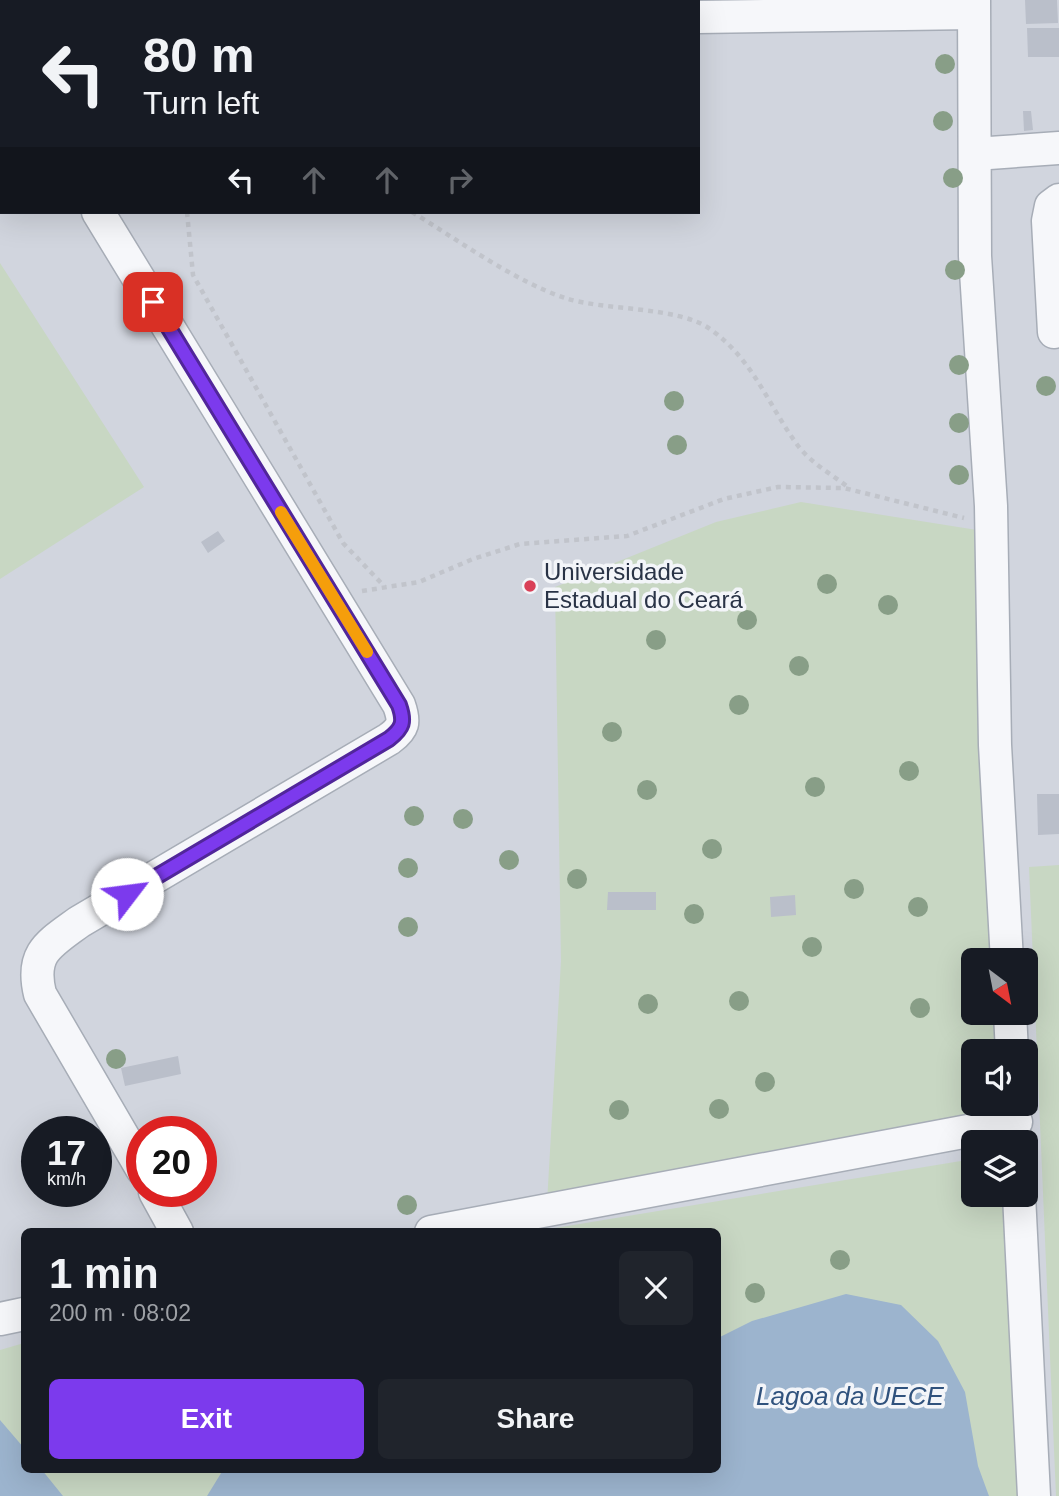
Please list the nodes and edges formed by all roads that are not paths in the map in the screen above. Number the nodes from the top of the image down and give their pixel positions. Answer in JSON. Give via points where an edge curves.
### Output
{"nodes":[{"id":1,"x":974,"y":7,"type":"edge"},
{"id":2,"x":700,"y":18,"type":"edge"},
{"id":3,"x":1059,"y":148,"type":"edge"},
{"id":4,"x":975,"y":154,"type":"junction"},
{"id":5,"x":1059,"y":200,"type":"edge"},
{"id":6,"x":99,"y":214,"type":"edge"},
{"id":7,"x":1054,"y":332,"type":"dead end"},
{"id":8,"x":1006,"y":948,"type":"edge"},
{"id":9,"x":1016,"y":1123,"type":"edge"},
{"id":10,"x":126,"y":1142,"type":"edge"},
{"id":11,"x":163,"y":1207,"type":"edge"},
{"id":12,"x":1020,"y":1207,"type":"edge"},
{"id":13,"x":175,"y":1228,"type":"edge"},
{"id":14,"x":452,"y":1228,"type":"edge"},
{"id":15,"x":21,"y":1315,"type":"edge"},
{"id":16,"x":0,"y":1319,"type":"edge"},
{"id":17,"x":1034,"y":1496,"type":"edge"}],
"edges":[{"from":1,"to":2,"type":"lane"},
{"from":1,"to":4,"type":"lane"},
{"from":3,"to":4,"type":"lane"},
{"from":4,"to":8,"type":"lane","via":[[975,256],[992,524],[995,745]]},
{"from":5,"to":7,"type":"lane","via":[[1051,206],[1048,221]]},
{"from":6,"to":10,"type":"lane","via":[[404,720],[401,730],[52,942],[35,968],[40,994]]},
{"from":9,"to":14,"type":"lane"},
{"from":11,"to":13,"type":"lane"},
{"from":12,"to":17,"type":"lane"},
{"from":15,"to":16,"type":"lane"}]}
